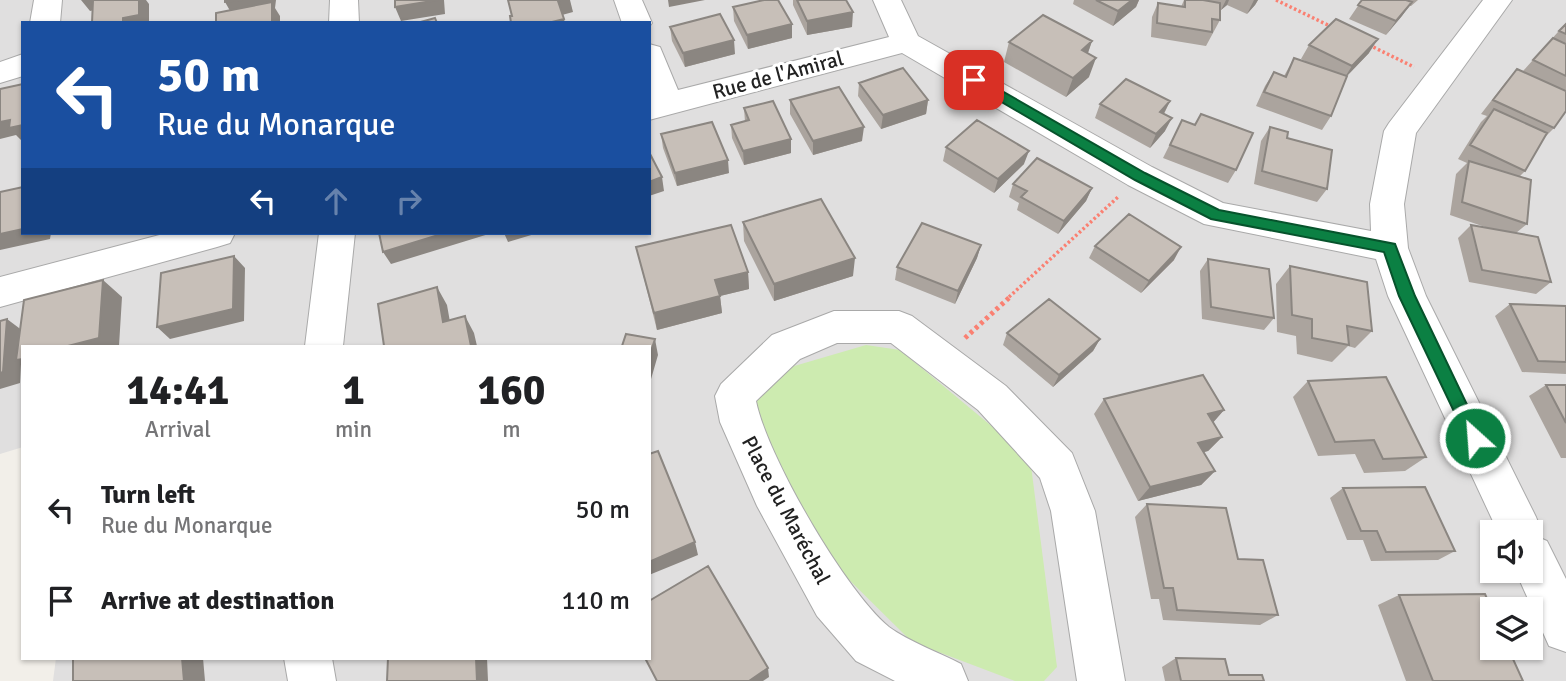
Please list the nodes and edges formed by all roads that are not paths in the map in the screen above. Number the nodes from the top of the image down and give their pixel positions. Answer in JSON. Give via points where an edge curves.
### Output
{"nodes":[{"id":1,"x":48,"y":0,"type":"edge"},
{"id":2,"x":344,"y":0,"type":"edge"},
{"id":3,"x":628,"y":0,"type":"edge"},
{"id":4,"x":887,"y":0,"type":"edge"},
{"id":5,"x":1498,"y":0,"type":"edge"},
{"id":6,"x":45,"y":21,"type":"edge"},
{"id":7,"x":344,"y":21,"type":"edge"},
{"id":8,"x":636,"y":21,"type":"edge"},
{"id":9,"x":906,"y":42,"type":"junction"},
{"id":10,"x":651,"y":64,"type":"edge"},
{"id":11,"x":21,"y":65,"type":"edge"},
{"id":12,"x":0,"y":74,"type":"edge"},
{"id":13,"x":659,"y":106,"type":"edge"},
{"id":14,"x":210,"y":235,"type":"edge"},
{"id":15,"x":337,"y":235,"type":"edge"},
{"id":16,"x":1390,"y":248,"type":"junction"},
{"id":17,"x":0,"y":292,"type":"edge"},
{"id":18,"x":324,"y":345,"type":"edge"},
{"id":19,"x":1514,"y":520,"type":"edge"},
{"id":20,"x":1543,"y":581,"type":"edge"},
{"id":21,"x":1566,"y":629,"type":"edge"},
{"id":22,"x":308,"y":660,"type":"edge"},
{"id":23,"x":312,"y":681,"type":"edge"},
{"id":24,"x":944,"y":681,"type":"edge"},
{"id":25,"x":1101,"y":681,"type":"edge"}],
"edges":[{"from":1,"to":6,"type":"street"},
{"from":2,"to":7,"type":"street"},
{"from":3,"to":8,"type":"street"},
{"from":4,"to":9,"type":"street"},
{"from":5,"to":16,"type":"street","via":[[1400,131],[1387,204]]},
{"from":9,"to":13,"type":"street","name":"Rue de l'Amiral"},
{"from":9,"to":16,"type":"street","via":[[1216,215]]},
{"from":10,"to":13,"type":"street"},
{"from":11,"to":12,"type":"street"},
{"from":14,"to":17,"type":"street"},
{"from":15,"to":18,"type":"street"},
{"from":16,"to":19,"type":"street","via":[[1407,296]]},
{"from":20,"to":21,"type":"street"},
{"from":22,"to":23,"type":"street"},
{"from":24,"to":25,"type":"street","name":"Place du Maréchal","via":[[873,645],[833,600],[772,492],[740,422],[735,396],[786,347],[834,327],[899,327],[992,398],[1057,467],[1073,512]]}]}
